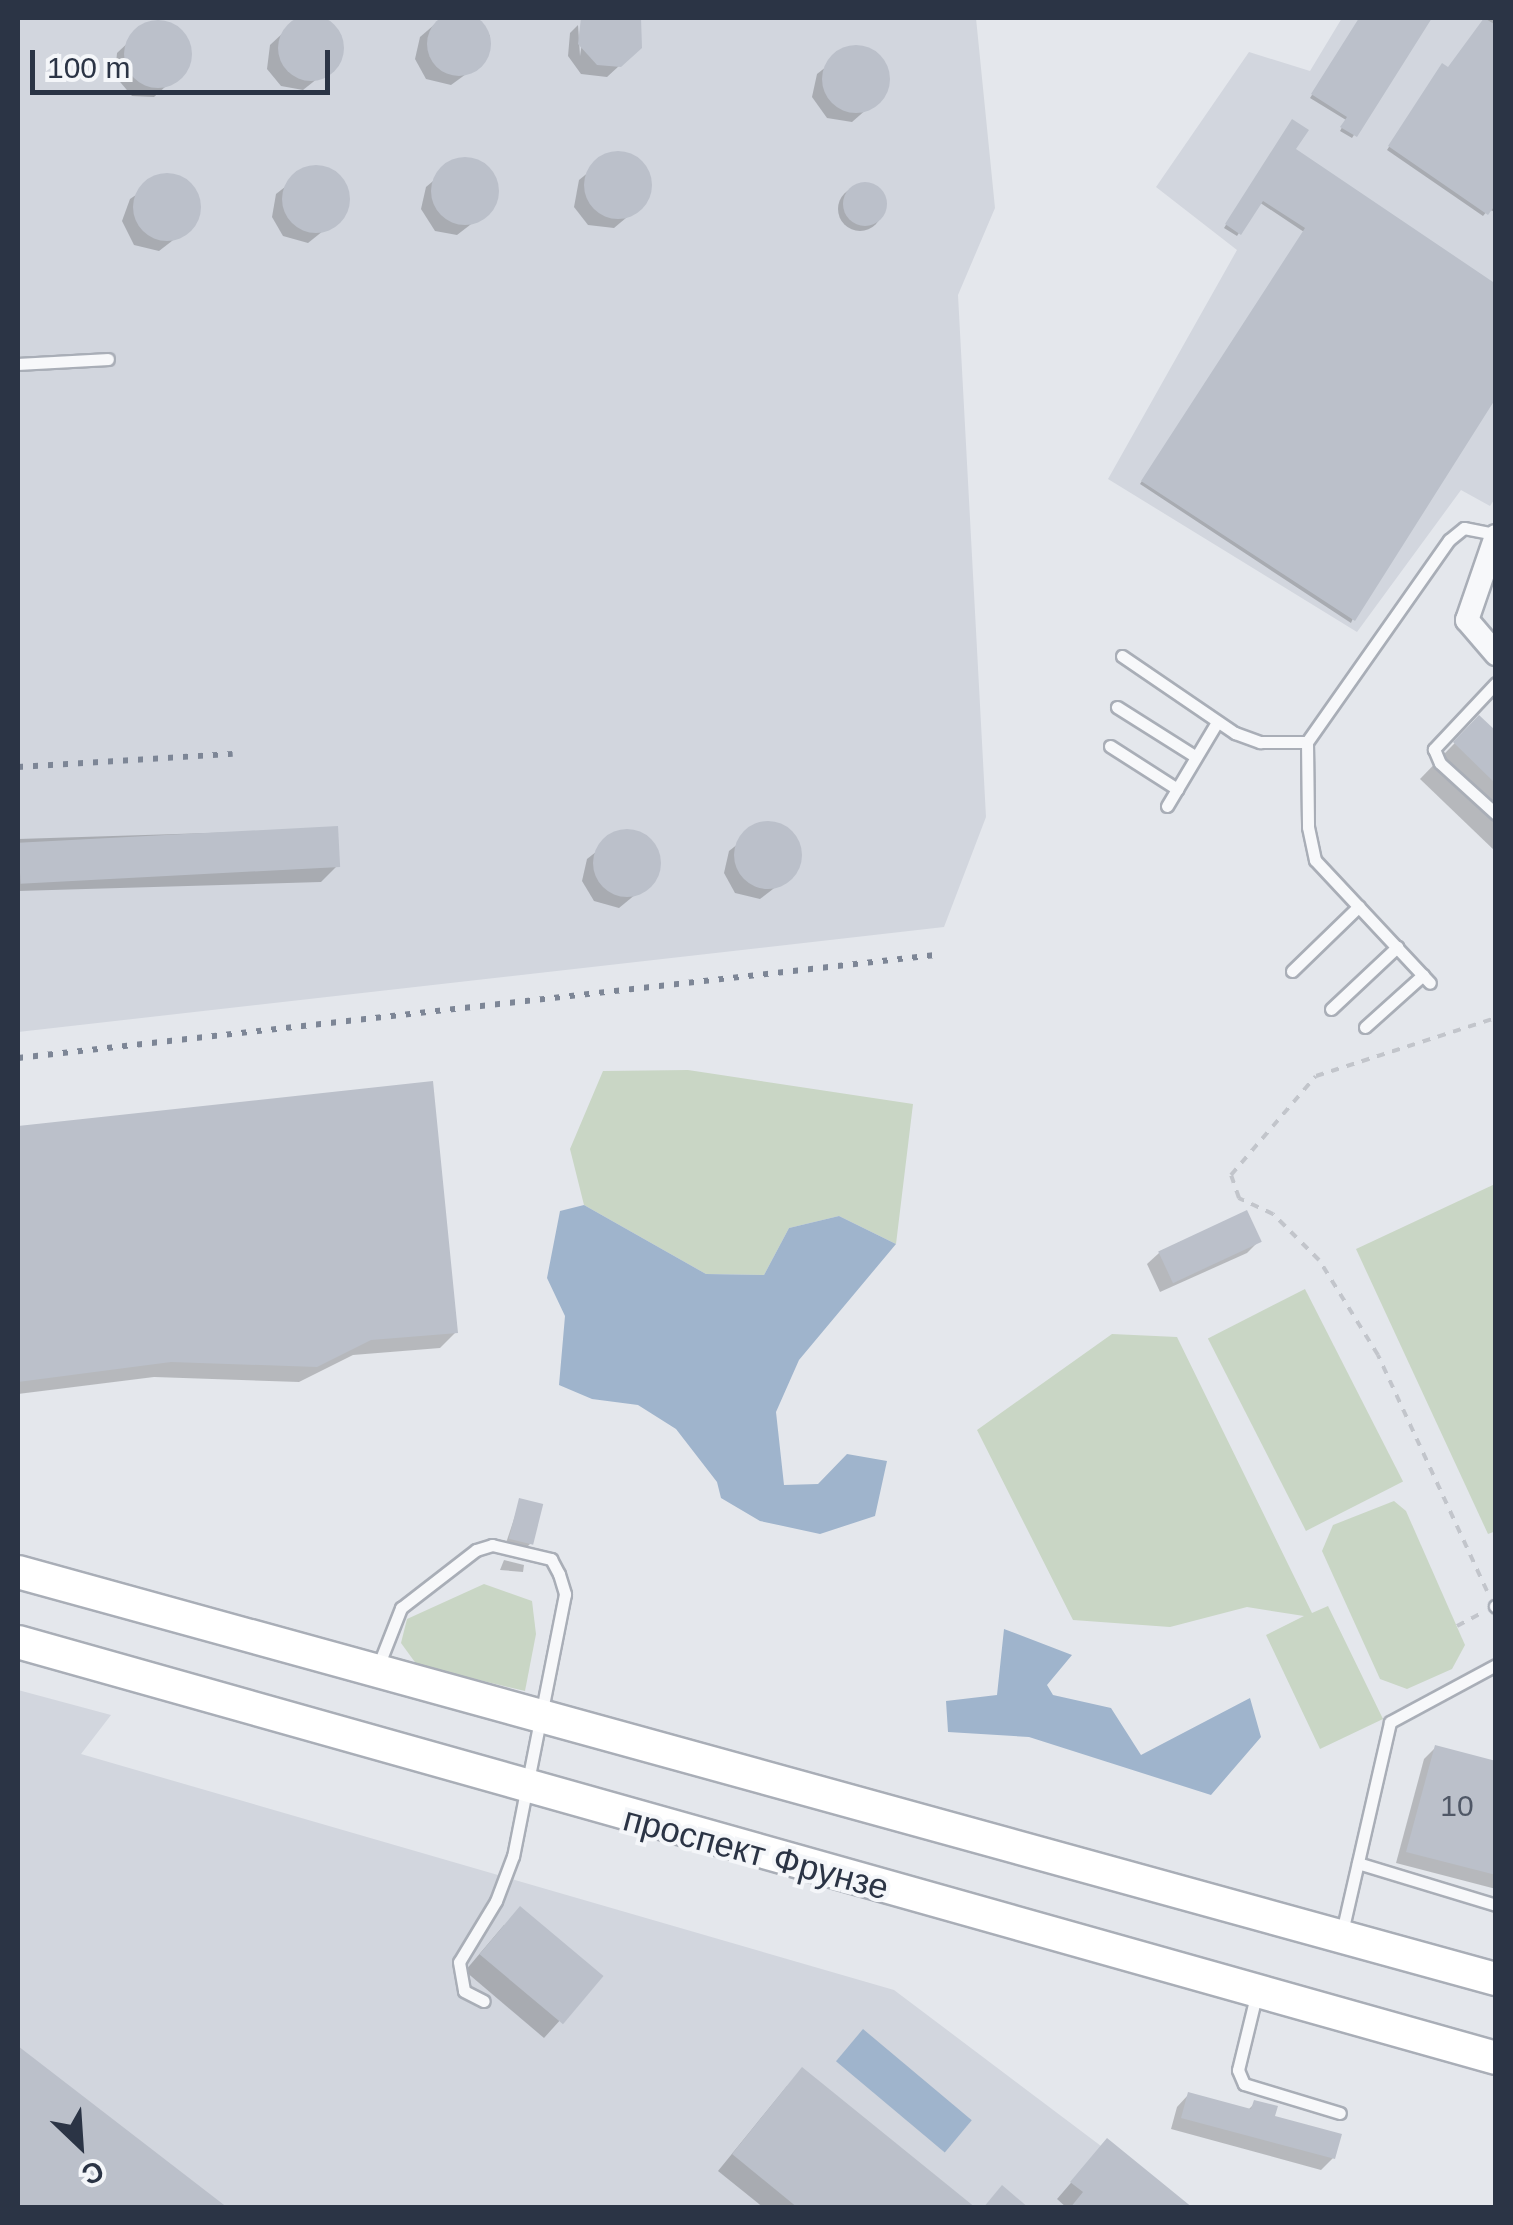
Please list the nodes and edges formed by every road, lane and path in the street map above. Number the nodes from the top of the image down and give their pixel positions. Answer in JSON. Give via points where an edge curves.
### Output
{"nodes":[{"id":1,"x":108,"y":359,"type":"dead end"},
{"id":2,"x":18,"y":364,"type":"edge"},
{"id":3,"x":1496,"y":535,"type":"edge"},
{"id":4,"x":1496,"y":654,"type":"edge"},
{"id":5,"x":1122,"y":656,"type":"dead end"},
{"id":6,"x":1496,"y":683,"type":"edge"},
{"id":7,"x":1116,"y":707,"type":"dead end"},
{"id":8,"x":1217,"y":722,"type":"junction"},
{"id":9,"x":1307,"y":742,"type":"junction"},
{"id":10,"x":1110,"y":746,"type":"dead end"},
{"id":11,"x":1196,"y":757,"type":"junction"},
{"id":12,"x":1177,"y":790,"type":"junction"},
{"id":13,"x":1167,"y":806,"type":"dead end"},
{"id":14,"x":1496,"y":814,"type":"edge"},
{"id":15,"x":1359,"y":906,"type":"junction"},
{"id":16,"x":1397,"y":947,"type":"junction"},
{"id":17,"x":1292,"y":970,"type":"dead end"},
{"id":18,"x":1331,"y":1009,"type":"dead end"},
{"id":19,"x":1496,"y":1018,"type":"edge"},
{"id":20,"x":1365,"y":1027,"type":"dead end"},
{"id":21,"x":18,"y":1572,"type":"edge"},
{"id":22,"x":1495,"y":1607,"type":"edge"},
{"id":23,"x":1457,"y":1626,"type":"dead end"},
{"id":24,"x":18,"y":1642,"type":"edge"},
{"id":25,"x":1496,"y":1665,"type":"edge"},
{"id":26,"x":377,"y":1669,"type":"junction"},
{"id":27,"x":542,"y":1714,"type":"junction"},
{"id":28,"x":527,"y":1790,"type":"junction"},
{"id":29,"x":1358,"y":1864,"type":"junction"},
{"id":30,"x":1496,"y":1905,"type":"edge"},
{"id":31,"x":1341,"y":1937,"type":"junction"},
{"id":32,"x":1496,"y":1980,"type":"edge"},
{"id":33,"x":1257,"y":1992,"type":"junction"},
{"id":34,"x":484,"y":2001,"type":"dead end"},
{"id":35,"x":1495,"y":2057,"type":"edge"},
{"id":36,"x":1340,"y":2113,"type":"dead end"}],
"edges":[{"from":1,"to":2,"type":"lane"},
{"from":3,"to":4,"type":"street","via":[[1467,620]]},
{"from":3,"to":9,"type":"lane","via":[[1464,528],[1449,540]]},
{"from":5,"to":8,"type":"lane"},
{"from":6,"to":14,"type":"lane","via":[[1434,749]]},
{"from":7,"to":11,"type":"lane"},
{"from":8,"to":9,"type":"lane","via":[[1260,742]]},
{"from":8,"to":11,"type":"lane"},
{"from":9,"to":15,"type":"lane","via":[[1308,827],[1316,860]]},
{"from":10,"to":12,"type":"lane"},
{"from":11,"to":12,"type":"lane"},
{"from":12,"to":13,"type":"lane"},
{"from":15,"to":16,"type":"lane"},
{"from":15,"to":17,"type":"lane"},
{"from":16,"to":18,"type":"lane"},
{"from":16,"to":20,"type":"lane","via":[[1426,979]]},
{"from":19,"to":22,"type":"path","via":[[1316,1076],[1231,1175],[1239,1198],[1274,1214],[1319,1260],[1378,1355]]},
{"from":21,"to":26,"type":"main road"},
{"from":22,"to":23,"type":"path"},
{"from":24,"to":28,"type":"main road","name":"проспект Фрунзе"},
{"from":25,"to":29,"type":"lane","via":[[1390,1722]]},
{"from":26,"to":27,"type":"main road"},
{"from":26,"to":27,"type":"lane","via":[[401,1608],[476,1550],[492,1545],[551,1560],[566,1594]]},
{"from":27,"to":28,"type":"lane"},
{"from":27,"to":31,"type":"main road"},
{"from":28,"to":33,"type":"main road","name":"проспект Фрунзе"},
{"from":28,"to":34,"type":"lane","via":[[507,1878],[458,1962],[464,1991]]},
{"from":29,"to":30,"type":"lane"},
{"from":29,"to":31,"type":"lane"},
{"from":31,"to":32,"type":"main road"},
{"from":33,"to":35,"type":"main road","name":"проспект Фрунзе"},
{"from":33,"to":36,"type":"lane","via":[[1238,2070],[1244,2084]]}]}
